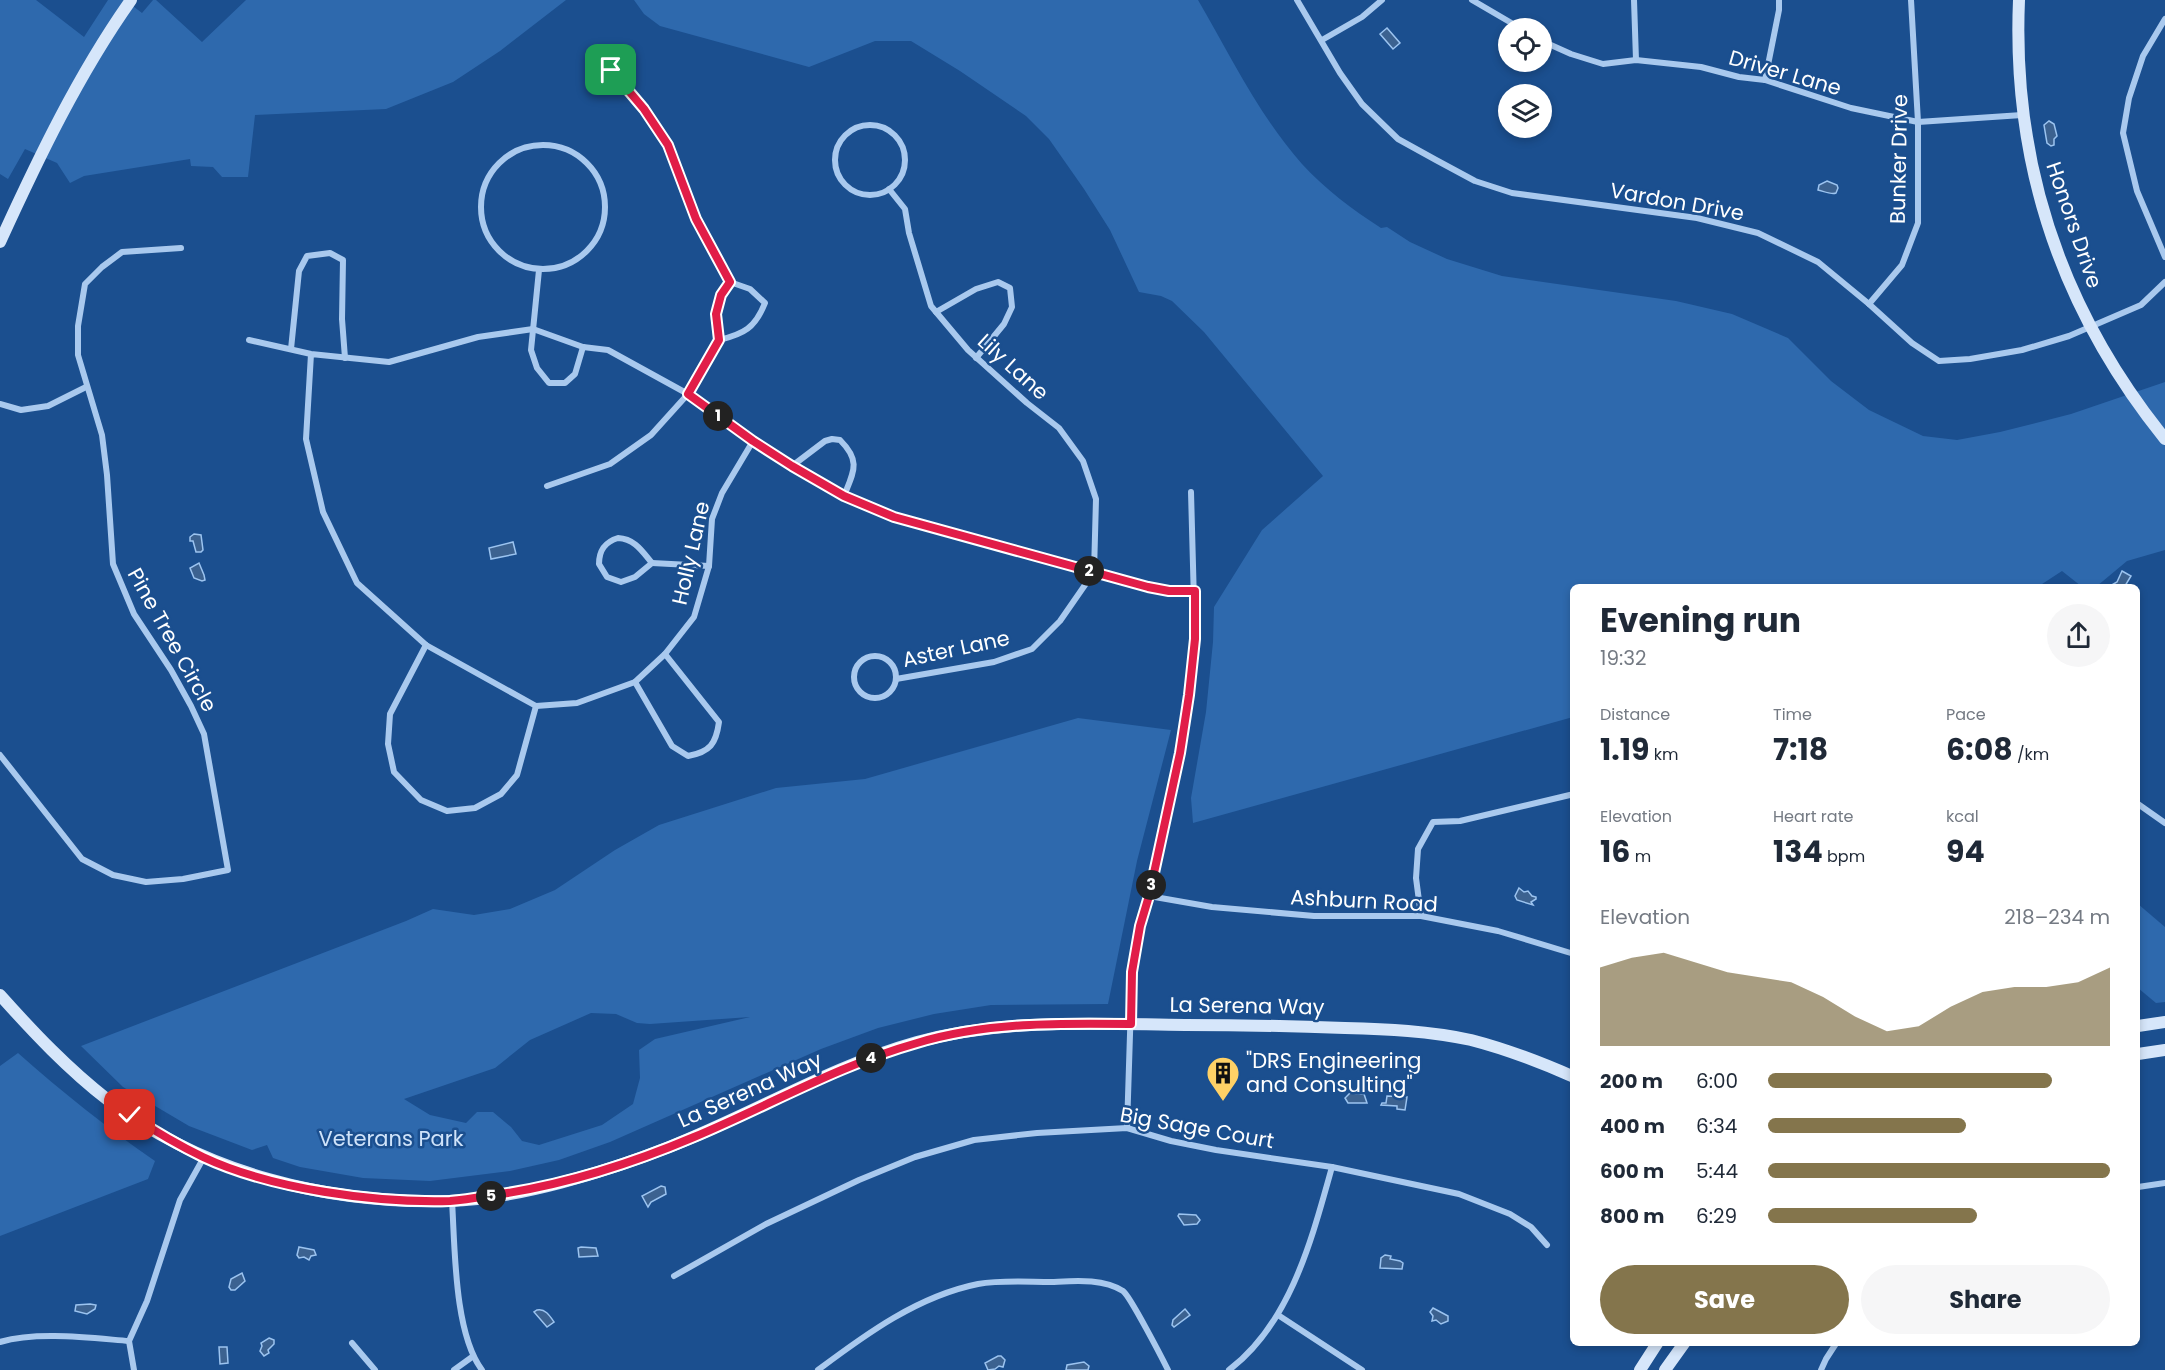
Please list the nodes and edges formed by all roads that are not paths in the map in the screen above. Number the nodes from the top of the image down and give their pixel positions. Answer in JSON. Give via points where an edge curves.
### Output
{"nodes":[{"id":1,"x":131,"y":0,"type":"edge"},
{"id":2,"x":1297,"y":0,"type":"edge"},
{"id":3,"x":1382,"y":0,"type":"edge"},
{"id":4,"x":1472,"y":0,"type":"edge"},
{"id":5,"x":1634,"y":0,"type":"edge"},
{"id":6,"x":1779,"y":0,"type":"edge"},
{"id":7,"x":1911,"y":0,"type":"edge"},
{"id":8,"x":2019,"y":0,"type":"edge"},
{"id":9,"x":1503,"y":18,"type":"edge"},
{"id":10,"x":2165,"y":19,"type":"edge"},
{"id":11,"x":1322,"y":40,"type":"junction"},
{"id":12,"x":1552,"y":45,"type":"edge"},
{"id":13,"x":1636,"y":60,"type":"junction"},
{"id":14,"x":611,"y":70,"type":"dead end"},
{"id":15,"x":1765,"y":80,"type":"junction"},
{"id":16,"x":2022,"y":115,"type":"junction"},
{"id":17,"x":1918,"y":122,"type":"junction"},
{"id":18,"x":889,"y":189,"type":"junction"},
{"id":19,"x":0,"y":242,"type":"edge"},
{"id":20,"x":181,"y":248,"type":"dead end"},
{"id":21,"x":2165,"y":257,"type":"edge"},
{"id":22,"x":539,"y":270,"type":"junction"},
{"id":23,"x":730,"y":282,"type":"junction"},
{"id":24,"x":2165,"y":282,"type":"edge"},
{"id":25,"x":1869,"y":304,"type":"junction"},
{"id":26,"x":936,"y":312,"type":"junction"},
{"id":27,"x":2090,"y":326,"type":"junction"},
{"id":28,"x":533,"y":329,"type":"junction"},
{"id":29,"x":249,"y":340,"type":"dead end"},
{"id":30,"x":719,"y":340,"type":"junction"},
{"id":31,"x":584,"y":347,"type":"junction"},
{"id":32,"x":291,"y":349,"type":"junction"},
{"id":33,"x":311,"y":354,"type":"junction"},
{"id":34,"x":345,"y":358,"type":"junction"},
{"id":35,"x":976,"y":358,"type":"junction"},
{"id":36,"x":86,"y":387,"type":"junction"},
{"id":37,"x":688,"y":394,"type":"junction"},
{"id":38,"x":0,"y":404,"type":"edge"},
{"id":39,"x":2165,"y":439,"type":"edge"},
{"id":40,"x":753,"y":441,"type":"junction"},
{"id":41,"x":792,"y":466,"type":"junction"},
{"id":42,"x":547,"y":486,"type":"dead end"},
{"id":43,"x":1191,"y":492,"type":"dead end"},
{"id":44,"x":844,"y":496,"type":"junction"},
{"id":45,"x":652,"y":563,"type":"junction"},
{"id":46,"x":709,"y":566,"type":"junction"},
{"id":47,"x":1094,"y":572,"type":"junction"},
{"id":48,"x":1195,"y":591,"type":"junction"},
{"id":49,"x":426,"y":645,"type":"junction"},
{"id":50,"x":665,"y":654,"type":"junction"},
{"id":51,"x":896,"y":679,"type":"junction"},
{"id":52,"x":635,"y":682,"type":"junction"},
{"id":53,"x":536,"y":706,"type":"junction"},
{"id":54,"x":0,"y":755,"type":"edge"},
{"id":55,"x":1570,"y":795,"type":"edge"},
{"id":56,"x":2140,"y":805,"type":"edge"},
{"id":57,"x":2165,"y":823,"type":"edge"},
{"id":58,"x":1149,"y":896,"type":"junction"},
{"id":59,"x":1421,"y":916,"type":"junction"},
{"id":60,"x":1570,"y":953,"type":"edge"},
{"id":61,"x":0,"y":995,"type":"edge"},
{"id":62,"x":2165,"y":1022,"type":"edge"},
{"id":63,"x":1131,"y":1024,"type":"junction"},
{"id":64,"x":2140,"y":1026,"type":"edge"},
{"id":65,"x":2165,"y":1050,"type":"edge"},
{"id":66,"x":2140,"y":1054,"type":"edge"},
{"id":67,"x":1570,"y":1075,"type":"edge"},
{"id":68,"x":1127,"y":1128,"type":"junction"},
{"id":69,"x":204,"y":1157,"type":"junction"},
{"id":70,"x":1332,"y":1167,"type":"junction"},
{"id":71,"x":2165,"y":1183,"type":"edge"},
{"id":72,"x":2140,"y":1187,"type":"edge"},
{"id":73,"x":452,"y":1201,"type":"junction"},
{"id":74,"x":1547,"y":1245,"type":"dead end"},
{"id":75,"x":674,"y":1275,"type":"dead end"},
{"id":76,"x":1278,"y":1316,"type":"junction"},
{"id":77,"x":129,"y":1341,"type":"junction"},
{"id":78,"x":0,"y":1342,"type":"edge"},
{"id":79,"x":352,"y":1343,"type":"dead end"},
{"id":80,"x":1655,"y":1346,"type":"edge"},
{"id":81,"x":1682,"y":1346,"type":"edge"},
{"id":82,"x":1835,"y":1346,"type":"edge"},
{"id":83,"x":472,"y":1357,"type":"junction"},
{"id":84,"x":134,"y":1370,"type":"edge"},
{"id":85,"x":375,"y":1370,"type":"edge"},
{"id":86,"x":454,"y":1370,"type":"edge"},
{"id":87,"x":482,"y":1370,"type":"edge"},
{"id":88,"x":818,"y":1370,"type":"edge"},
{"id":89,"x":1168,"y":1370,"type":"edge"},
{"id":90,"x":1229,"y":1370,"type":"edge"},
{"id":91,"x":1362,"y":1370,"type":"edge"},
{"id":92,"x":1640,"y":1370,"type":"edge"},
{"id":93,"x":1665,"y":1370,"type":"edge"},
{"id":94,"x":1821,"y":1370,"type":"edge"}],
"edges":[{"from":1,"to":19,"type":"main road","via":[[42,151]]},
{"from":2,"to":11,"type":"street","name":"Vardon Drive"},
{"from":3,"to":11,"type":"street","via":[[1362,17]]},
{"from":4,"to":9,"type":"street"},
{"from":5,"to":13,"type":"street"},
{"from":6,"to":15,"type":"street"},
{"from":7,"to":17,"type":"street","name":"Bunker Drive"},
{"from":8,"to":16,"type":"main road","name":"Honors Drive","via":[[2017,45]]},
{"from":10,"to":21,"type":"street","via":[[2143,56],[2128,98],[2123,133],[2137,191]]},
{"from":11,"to":25,"type":"street","name":"Vardon Drive","via":[[1362,104],[1398,139],[1474,181],[1512,193],[1697,218],[1758,233],[1818,262]]},
{"from":12,"to":13,"type":"street","name":"Driver Lane","via":[[1603,64]]},
{"from":13,"to":15,"type":"street","name":"Driver Lane","via":[[1701,67]]},
{"from":14,"to":23,"type":"street","via":[[668,145],[696,219]]},
{"from":15,"to":17,"type":"street","name":"Driver Lane","via":[[1851,108]]},
{"from":16,"to":17,"type":"street","name":"Driver Lane"},
{"from":16,"to":27,"type":"main road","name":"Honors Drive","via":[[2059,258]]},
{"from":17,"to":25,"type":"street","name":"Bunker Drive","via":[[1918,223],[1902,265]]},
{"from":18,"to":18,"type":"street","via":[[903,169],[904,157],[898,140],[885,128],[873,125],[850,130],[837,148],[836,170],[841,179],[858,192],[869,194]]},
{"from":18,"to":26,"type":"street","name":"Lily Lane","via":[[905,209],[923,283]]},
{"from":20,"to":36,"type":"street","name":"Pine Tree Circle","via":[[122,252],[85,284],[78,355]]},
{"from":22,"to":22,"type":"street","via":[[560,268],[578,259],[593,245],[602,227],[602,187],[592,169],[577,155],[558,147],[518,151],[501,162],[482,197],[482,218],[489,237],[502,254],[519,265]]},
{"from":22,"to":28,"type":"street"},
{"from":23,"to":30,"type":"street","via":[[721,295],[716,314]]},
{"from":23,"to":30,"type":"street","via":[[750,289],[765,303],[759,318],[748,329]]},
{"from":24,"to":27,"type":"street","name":"Vardon Drive","via":[[2141,305]]},
{"from":25,"to":27,"type":"street","name":"Vardon Drive","via":[[1912,343],[1939,361],[2022,350]]},
{"from":26,"to":35,"type":"street","name":"Lily Lane"},
{"from":26,"to":35,"type":"street","via":[[976,289],[998,282],[1010,288],[1012,307],[1004,324]]},
{"from":27,"to":39,"type":"main road","name":"Honors Drive","via":[[2141,409]]},
{"from":28,"to":31,"type":"street"},
{"from":28,"to":31,"type":"street","via":[[531,350],[537,368],[549,383],[565,383],[575,374]]},
{"from":28,"to":34,"type":"street","via":[[478,337],[389,362]]},
{"from":29,"to":32,"type":"street"},
{"from":30,"to":37,"type":"street"},
{"from":31,"to":37,"type":"street","via":[[608,350]]},
{"from":32,"to":33,"type":"street"},
{"from":32,"to":34,"type":"street","via":[[299,271],[307,256],[330,253],[344,260]]},
{"from":33,"to":34,"type":"street"},
{"from":33,"to":49,"type":"street","via":[[306,439],[323,512],[357,583]]},
{"from":35,"to":47,"type":"street","name":"Lily Lane","via":[[1059,428],[1083,461],[1096,499]]},
{"from":36,"to":38,"type":"street","via":[[48,406],[21,410]]},
{"from":36,"to":54,"type":"street","name":"Pine Tree Circle","via":[[102,435],[113,564],[134,614],[171,670],[204,734],[228,870],[146,882],[113,875],[82,859]]},
{"from":37,"to":40,"type":"street"},
{"from":37,"to":42,"type":"street","via":[[651,435],[610,464]]},
{"from":40,"to":41,"type":"street"},
{"from":40,"to":46,"type":"street","name":"Holly Lane","via":[[722,493],[712,519]]},
{"from":41,"to":44,"type":"street"},
{"from":41,"to":44,"type":"street","via":[[825,441],[840,440],[854,458],[855,469]]},
{"from":43,"to":48,"type":"street"},
{"from":44,"to":47,"type":"street","via":[[894,517]]},
{"from":45,"to":45,"type":"street","via":[[637,545],[625,539],[612,540],[599,557],[607,577],[621,582],[635,577]]},
{"from":45,"to":46,"type":"street"},
{"from":46,"to":50,"type":"street","name":"Holly Lane","via":[[694,617]]},
{"from":47,"to":48,"type":"street","via":[[1169,591]]},
{"from":47,"to":51,"type":"street","name":"Aster Lane","via":[[1060,621],[1032,649],[994,662]]},
{"from":48,"to":58,"type":"street","via":[[1189,695]]},
{"from":49,"to":53,"type":"street"},
{"from":49,"to":53,"type":"street","via":[[390,714],[388,744],[394,772],[421,800],[447,811],[475,808],[501,794],[517,775]]},
{"from":50,"to":52,"type":"street","name":"Holly Lane"},
{"from":50,"to":52,"type":"street","via":[[719,723],[717,737],[710,747],[688,756],[672,746]]},
{"from":51,"to":51,"type":"street","name":"Aster Lane","via":[[888,661],[875,656],[862,661],[855,673],[860,692],[872,698],[891,691]]},
{"from":52,"to":53,"type":"street","name":"Holly Lane","via":[[577,703]]},
{"from":55,"to":59,"type":"street","via":[[1460,821],[1433,822],[1418,849],[1416,878]]},
{"from":56,"to":57,"type":"street"},
{"from":58,"to":59,"type":"street","name":"Ashburn Road","via":[[1212,907],[1314,916]]},
{"from":58,"to":63,"type":"street","via":[[1132,972]]},
{"from":59,"to":60,"type":"street","name":"Ashburn Road","via":[[1498,931]]},
{"from":61,"to":69,"type":"main road","name":"La Serena Way","via":[[43,1043],[110,1102]]},
{"from":62,"to":64,"type":"main road"},
{"from":63,"to":67,"type":"main road","name":"La Serena Way","via":[[1408,1030],[1512,1052]]},
{"from":63,"to":68,"type":"street"},
{"from":63,"to":73,"type":"main road","name":"La Serena Way","via":[[1035,1023],[918,1042],[863,1060],[663,1149],[568,1180]]},
{"from":65,"to":66,"type":"main road"},
{"from":68,"to":70,"type":"street","name":"Big Sage Court","via":[[1216,1150]]},
{"from":68,"to":75,"type":"street","name":"Big Sage Court","via":[[974,1140],[915,1157],[766,1224]]},
{"from":69,"to":73,"type":"main road","name":"La Serena Way","via":[[252,1176],[304,1188],[385,1199]]},
{"from":69,"to":77,"type":"street","via":[[180,1200],[147,1301]]},
{"from":70,"to":74,"type":"street","name":"Big Sage Court","via":[[1489,1204],[1531,1227]]},
{"from":70,"to":76,"type":"street","via":[[1310,1247]]},
{"from":71,"to":72,"type":"street"},
{"from":73,"to":83,"type":"street","via":[[455,1262]]},
{"from":76,"to":90,"type":"street"},
{"from":76,"to":91,"type":"street"},
{"from":77,"to":78,"type":"street","via":[[59,1337]]},
{"from":77,"to":84,"type":"street"},
{"from":79,"to":85,"type":"street"},
{"from":80,"to":92,"type":"main road"},
{"from":81,"to":93,"type":"main road"},
{"from":82,"to":94,"type":"street"},
{"from":83,"to":86,"type":"street"},
{"from":83,"to":87,"type":"street"},
{"from":88,"to":89,"type":"street","via":[[876,1329],[945,1293],[980,1284],[1072,1281],[1102,1283],[1125,1292]]}]}
